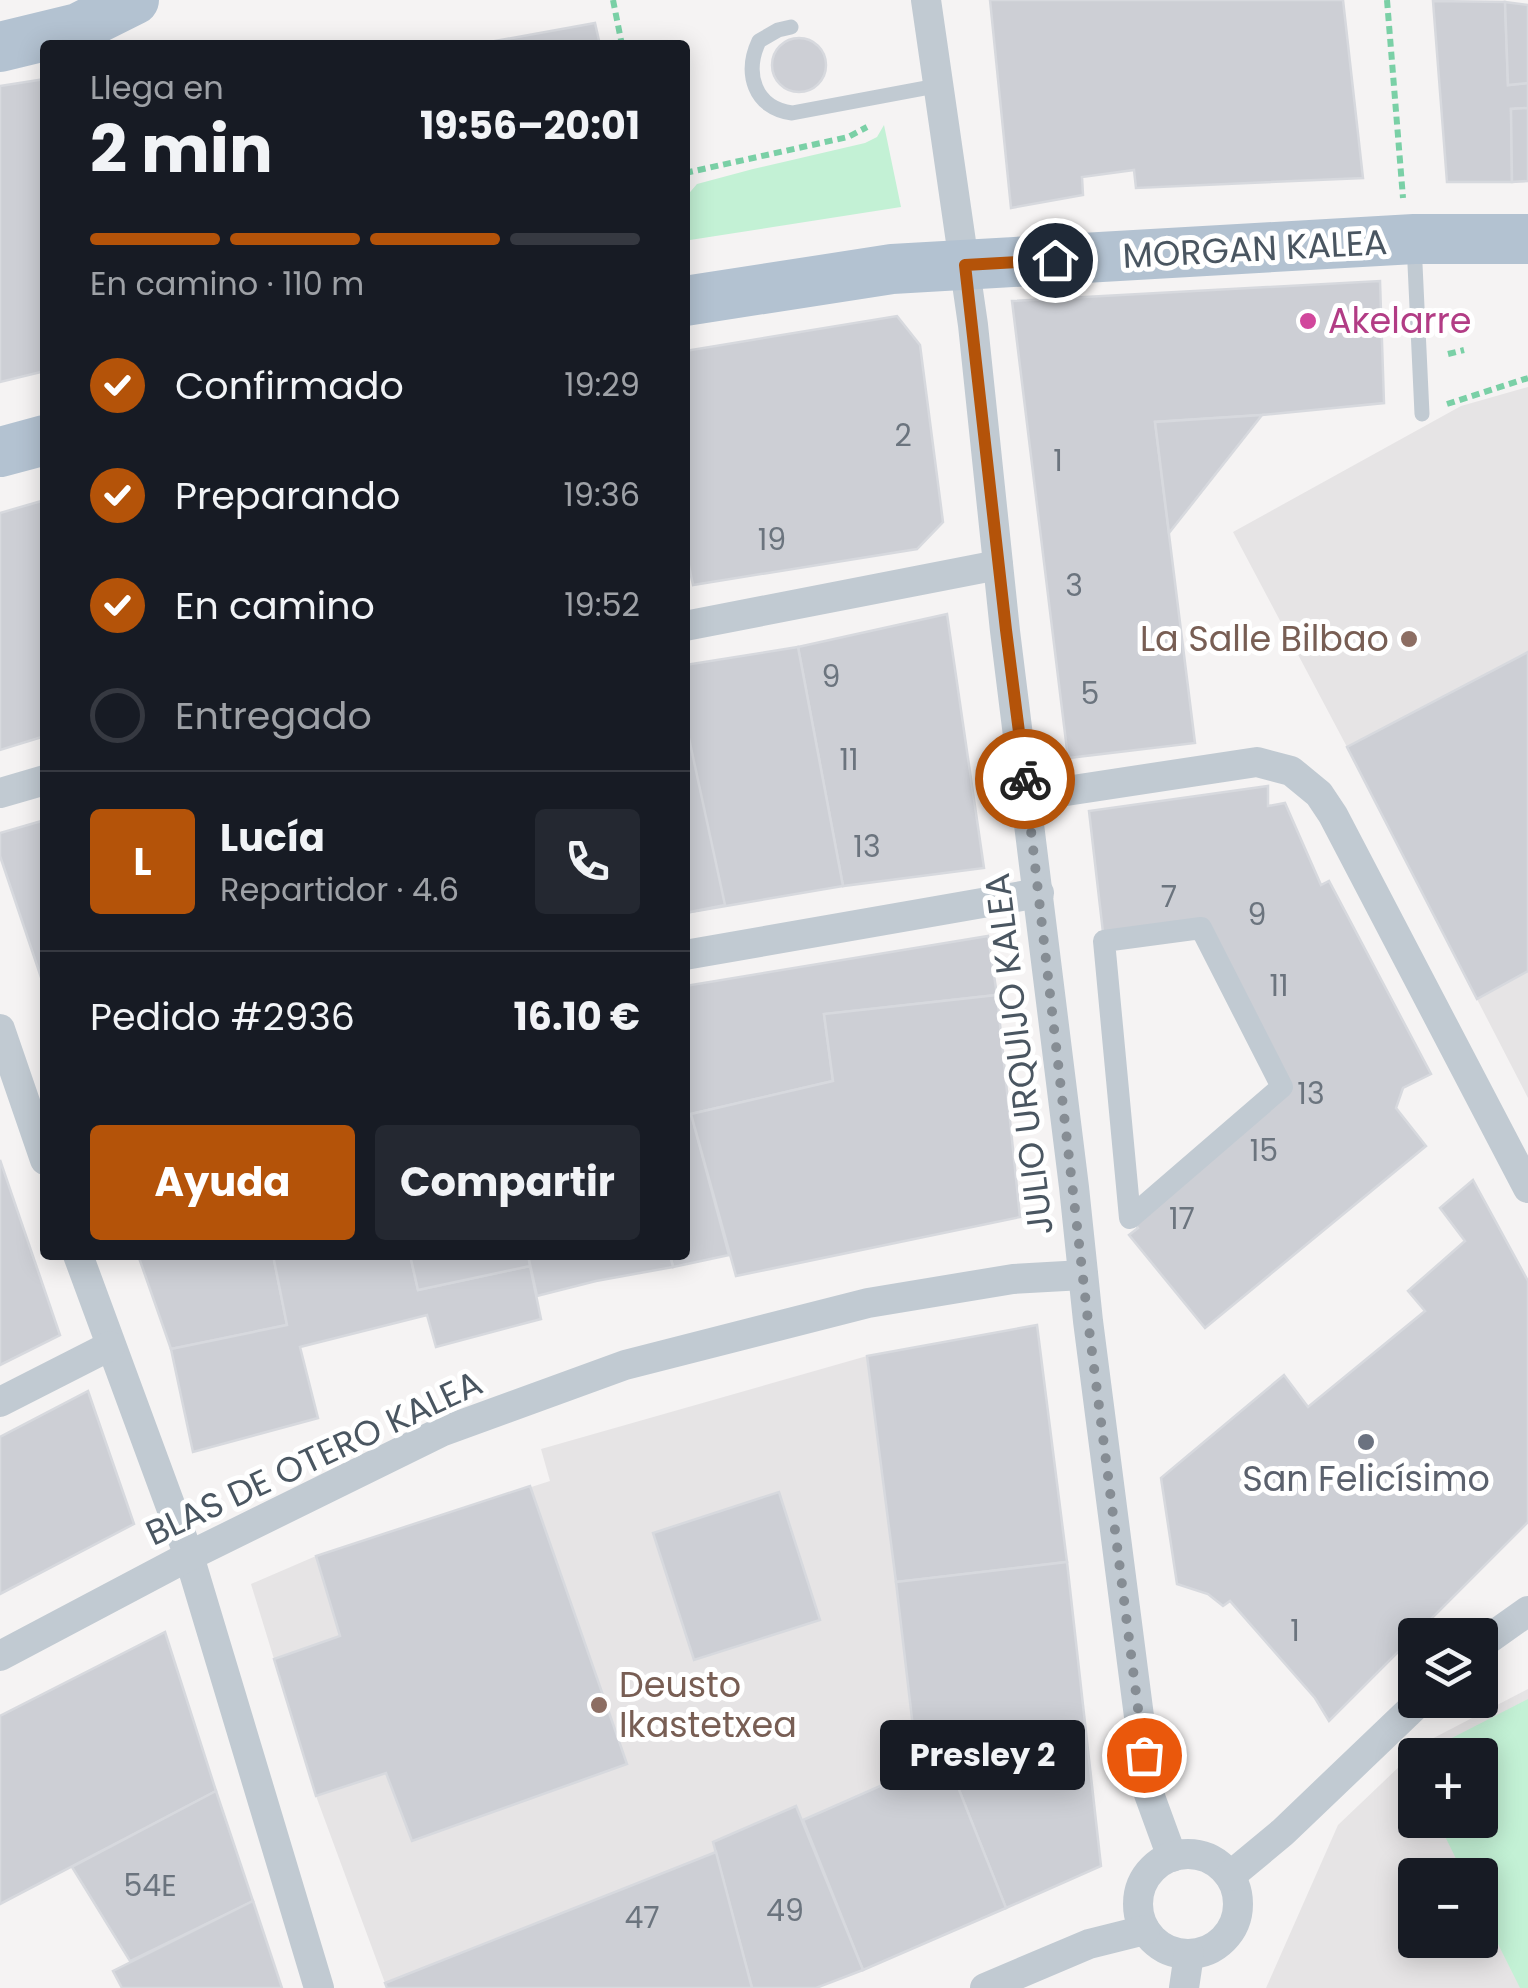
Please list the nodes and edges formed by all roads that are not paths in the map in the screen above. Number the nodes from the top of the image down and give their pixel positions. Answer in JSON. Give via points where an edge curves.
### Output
{"nodes":[{"id":1,"x":71,"y":0,"type":"edge"},
{"id":2,"x":134,"y":0,"type":"edge"},
{"id":3,"x":926,"y":0,"type":"edge"},
{"id":4,"x":0,"y":16,"type":"edge"},
{"id":5,"x":791,"y":27,"type":"dead end"},
{"id":6,"x":0,"y":47,"type":"edge"},
{"id":7,"x":936,"y":86,"type":"junction"},
{"id":8,"x":1409,"y":223,"type":"junction"},
{"id":9,"x":1528,"y":239,"type":"edge"},
{"id":10,"x":965,"y":265,"type":"junction"},
{"id":11,"x":690,"y":300,"type":"edge"},
{"id":12,"x":1422,"y":414,"type":"road end"},
{"id":13,"x":998,"y":565,"type":"junction"},
{"id":14,"x":690,"y":625,"type":"edge"},
{"id":15,"x":40,"y":781,"type":"edge"},
{"id":16,"x":0,"y":793,"type":"edge"},
{"id":17,"x":1027,"y":797,"type":"junction"},
{"id":18,"x":1039,"y":893,"type":"junction"},
{"id":19,"x":1202,"y":928,"type":"joint"},
{"id":20,"x":690,"y":954,"type":"edge"},
{"id":21,"x":0,"y":1029,"type":"edge"},
{"id":22,"x":34,"y":1098,"type":"edge"},
{"id":23,"x":40,"y":1132,"type":"edge"},
{"id":24,"x":1528,"y":1188,"type":"edge"},
{"id":25,"x":80,"y":1260,"type":"edge"},
{"id":26,"x":1082,"y":1275,"type":"junction"},
{"id":27,"x":110,"y":1346,"type":"junction"},
{"id":28,"x":0,"y":1402,"type":"edge"},
{"id":29,"x":189,"y":1556,"type":"junction"},
{"id":30,"x":1528,"y":1611,"type":"edge"},
{"id":31,"x":1498,"y":1632,"type":"edge"},
{"id":32,"x":0,"y":1656,"type":"edge"},
{"id":33,"x":1402,"y":1718,"type":"edge"},
{"id":34,"x":1172,"y":1857,"type":"junction"},
{"id":35,"x":1230,"y":1876,"type":"junction"},
{"id":36,"x":1145,"y":1930,"type":"junction"},
{"id":37,"x":1188,"y":1954,"type":"junction"},
{"id":38,"x":319,"y":1988,"type":"edge"},
{"id":39,"x":985,"y":1988,"type":"edge"},
{"id":40,"x":1184,"y":1988,"type":"edge"}],
"edges":[{"from":1,"to":4,"type":"main road"},
{"from":2,"to":6,"type":"main road","via":[[78,28]]},
{"from":3,"to":7,"type":"street","name":"JULIO URQUIJO KALEA"},
{"from":5,"to":7,"type":"lane","via":[[760,41],[752,65],[754,84],[779,111]]},
{"from":7,"to":10,"type":"street","name":"JULIO URQUIJO KALEA"},
{"from":8,"to":9,"type":"main road","name":"MORGAN KALEA"},
{"from":8,"to":10,"type":"main road","name":"MORGAN KALEA"},
{"from":8,"to":12,"type":"lane"},
{"from":10,"to":11,"type":"main road","name":"MORGAN KALEA"},
{"from":10,"to":13,"type":"street","name":"JULIO URQUIJO KALEA"},
{"from":13,"to":14,"type":"street"},
{"from":13,"to":17,"type":"street","name":"JULIO URQUIJO KALEA"},
{"from":15,"to":16,"type":"street"},
{"from":17,"to":18,"type":"street","name":"JULIO URQUIJO KALEA"},
{"from":17,"to":24,"type":"street","via":[[1257,762],[1292,771],[1333,815]]},
{"from":18,"to":20,"type":"street"},
{"from":18,"to":26,"type":"street","name":"JULIO URQUIJO KALEA"},
{"from":19,"to":19,"type":"street","via":[[1282,1086],[1130,1218],[1104,941]]},
{"from":21,"to":22,"type":"street"},
{"from":22,"to":23,"type":"street"},
{"from":25,"to":27,"type":"street"},
{"from":26,"to":29,"type":"street","name":"BLAS DE OTERO KALEA","via":[[868,1303],[625,1365],[441,1432]]},
{"from":26,"to":34,"type":"street","name":"JULIO URQUIJO KALEA","via":[[1149,1794]]},
{"from":27,"to":28,"type":"street"},
{"from":27,"to":29,"type":"street"},
{"from":29,"to":32,"type":"street","name":"BLAS DE OTERO KALEA"},
{"from":29,"to":38,"type":"street"},
{"from":30,"to":31,"type":"street"},
{"from":33,"to":35,"type":"street"},
{"from":34,"to":35,"type":"street","via":[[1204,1856]]},
{"from":34,"to":36,"type":"street","via":[[1141,1887]]},
{"from":35,"to":37,"type":"street","via":[[1236,1920],[1217,1945]]},
{"from":36,"to":37,"type":"street","via":[[1164,1948]]},
{"from":36,"to":39,"type":"street","via":[[1088,1944]]},
{"from":37,"to":40,"type":"street"}]}
